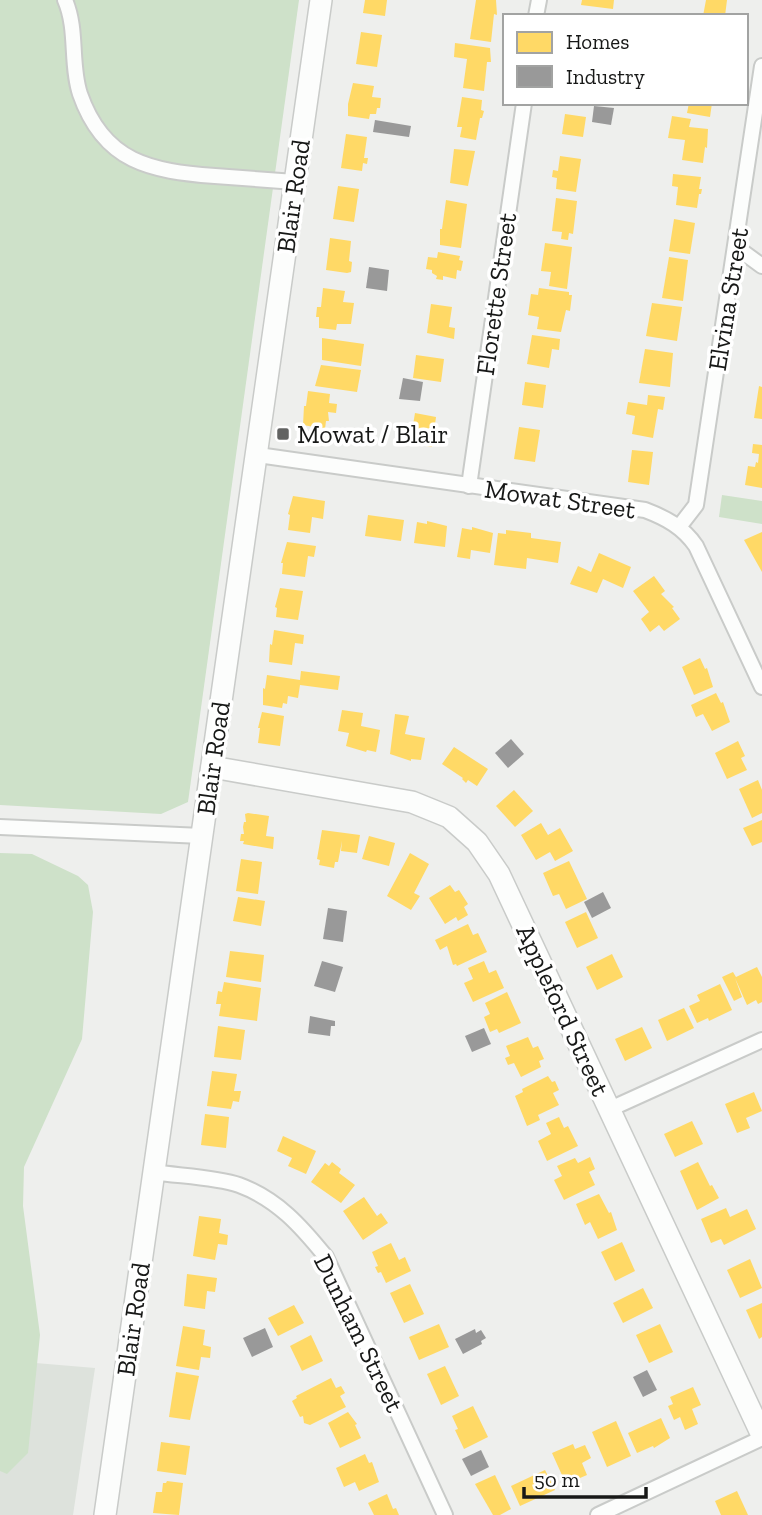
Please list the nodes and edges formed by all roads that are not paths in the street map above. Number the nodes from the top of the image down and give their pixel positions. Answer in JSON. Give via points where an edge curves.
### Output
{"nodes":[{"id":1,"x":65,"y":0,"type":"edge"},
{"id":2,"x":321,"y":0,"type":"edge"},
{"id":3,"x":762,"y":66,"type":"edge"},
{"id":4,"x":524,"y":105,"type":"edge"},
{"id":5,"x":295,"y":182,"type":"junction"},
{"id":6,"x":736,"y":247,"type":"junction"},
{"id":7,"x":762,"y":266,"type":"edge"},
{"id":8,"x":258,"y":455,"type":"junction"},
{"id":9,"x":469,"y":485,"type":"junction"},
{"id":10,"x":679,"y":527,"type":"junction"},
{"id":11,"x":762,"y":687,"type":"edge"},
{"id":12,"x":212,"y":766,"type":"junction"},
{"id":13,"x":0,"y":827,"type":"edge"},
{"id":14,"x":202,"y":836,"type":"junction"},
{"id":15,"x":762,"y":1040,"type":"edge"},
{"id":16,"x":610,"y":1109,"type":"junction"},
{"id":17,"x":153,"y":1172,"type":"junction"},
{"id":18,"x":762,"y":1437,"type":"edge"},
{"id":19,"x":105,"y":1515,"type":"edge"},
{"id":20,"x":445,"y":1515,"type":"edge"},
{"id":21,"x":598,"y":1515,"type":"edge"}],
"edges":[{"from":1,"to":5,"type":"street","via":[[71,13],[79,92],[94,126],[118,151],[146,166],[172,172]]},
{"from":2,"to":5,"type":"main road","name":"Blair Road"},
{"from":3,"to":6,"type":"street","name":"Elvina Street"},
{"from":4,"to":9,"type":"street","name":"Florette Street"},
{"from":5,"to":8,"type":"main road","name":"Blair Road"},
{"from":6,"to":7,"type":"street"},
{"from":6,"to":10,"type":"street","name":"Elvina Street","via":[[696,505]]},
{"from":8,"to":9,"type":"street","name":"Mowat Street"},
{"from":8,"to":12,"type":"main road","name":"Blair Road"},
{"from":9,"to":10,"type":"street","name":"Mowat Street","via":[[645,510]]},
{"from":10,"to":11,"type":"street","name":"Mowat Street","via":[[696,546]]},
{"from":12,"to":14,"type":"main road","name":"Blair Road"},
{"from":12,"to":16,"type":"main road","name":"Appleford Street","via":[[412,802],[449,817],[477,842],[499,874]]},
{"from":13,"to":14,"type":"street"},
{"from":14,"to":17,"type":"main road","name":"Blair Road"},
{"from":15,"to":16,"type":"street"},
{"from":16,"to":18,"type":"main road","name":"Appleford Street"},
{"from":17,"to":19,"type":"main road","name":"Blair Road"},
{"from":17,"to":20,"type":"street","name":"Dunham Street","via":[[238,1184],[273,1201],[301,1226],[326,1257]]},
{"from":18,"to":21,"type":"street"}]}
